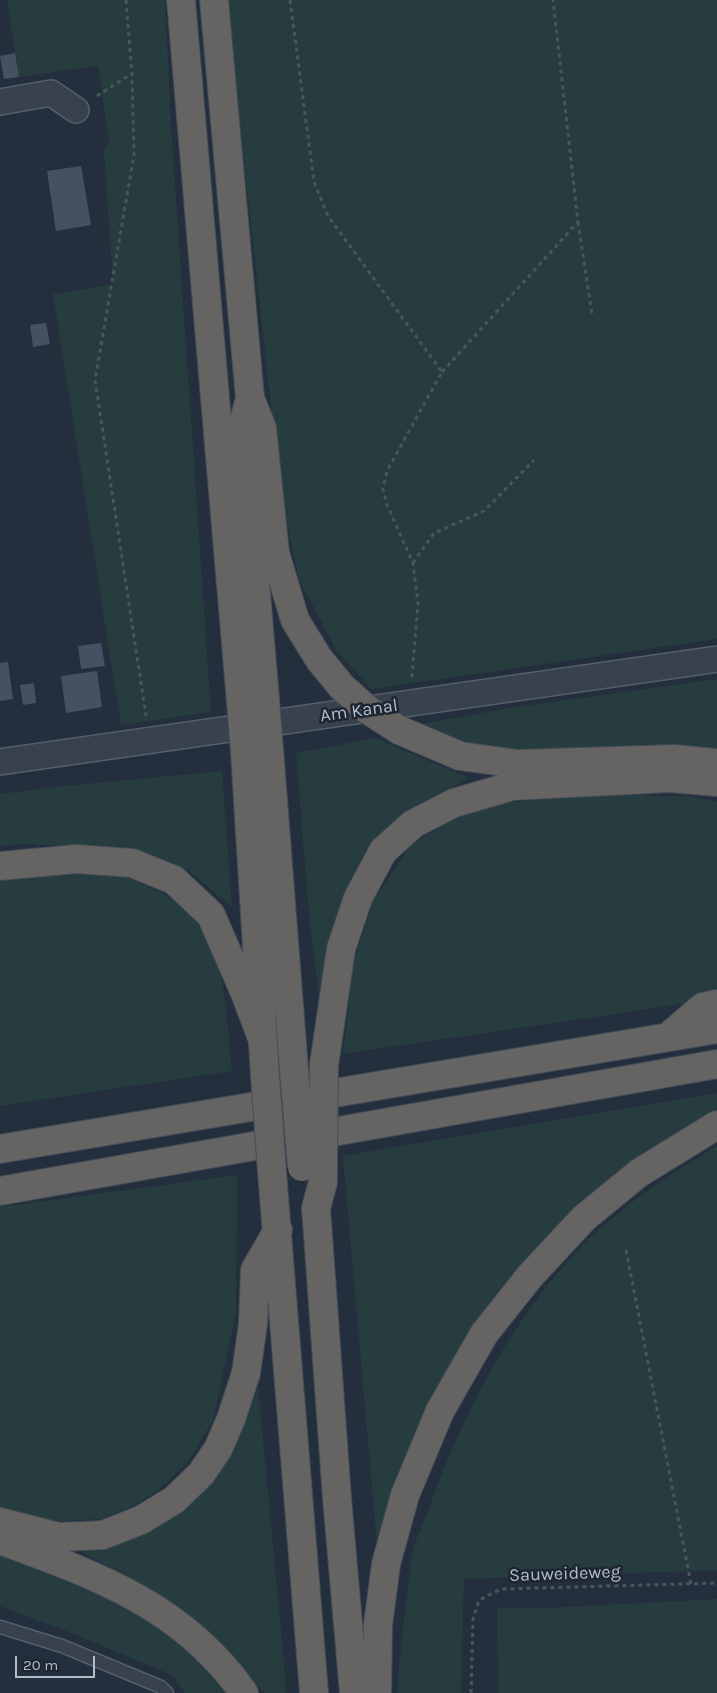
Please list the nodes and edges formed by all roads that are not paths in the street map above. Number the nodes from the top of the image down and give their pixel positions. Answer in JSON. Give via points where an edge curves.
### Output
{"nodes":[{"id":1,"x":181,"y":0,"type":"edge"},
{"id":2,"x":214,"y":0,"type":"edge"},
{"id":3,"x":0,"y":102,"type":"edge"},
{"id":4,"x":76,"y":110,"type":"road end"},
{"id":5,"x":250,"y":398,"type":"junction"},
{"id":6,"x":717,"y":660,"type":"edge"},
{"id":7,"x":253,"y":700,"type":"junction"},
{"id":8,"x":257,"y":751,"type":"junction"},
{"id":9,"x":0,"y":762,"type":"edge"},
{"id":10,"x":717,"y":762,"type":"edge"},
{"id":11,"x":717,"y":782,"type":"edge"},
{"id":12,"x":0,"y":866,"type":"edge"},
{"id":13,"x":717,"y":1004,"type":"edge"},
{"id":14,"x":717,"y":1029,"type":"edge"},
{"id":15,"x":668,"y":1037,"type":"junction"},
{"id":16,"x":262,"y":1038,"type":"junction"},
{"id":17,"x":717,"y":1064,"type":"edge"},
{"id":18,"x":717,"y":1125,"type":"edge"},
{"id":19,"x":0,"y":1149,"type":"edge"},
{"id":20,"x":313,"y":1165,"type":"junction"},
{"id":21,"x":0,"y":1191,"type":"edge"},
{"id":22,"x":278,"y":1230,"type":"junction"},
{"id":23,"x":0,"y":1522,"type":"edge"},
{"id":24,"x":0,"y":1540,"type":"edge"},
{"id":25,"x":0,"y":1627,"type":"edge"},
{"id":26,"x":167,"y":1693,"type":"edge"},
{"id":27,"x":244,"y":1693,"type":"edge"},
{"id":28,"x":314,"y":1693,"type":"edge"},
{"id":29,"x":354,"y":1693,"type":"edge"},
{"id":30,"x":377,"y":1693,"type":"edge"}],
"edges":[{"from":1,"to":7,"type":"highway"},
{"from":2,"to":5,"type":"highway"},
{"from":3,"to":4,"type":"street","via":[[51,93]]},
{"from":5,"to":7,"type":"highway","via":[[242,429]]},
{"from":5,"to":10,"type":"highway","bridge":true,"via":[[262,428],[275,553],[295,620],[319,659],[342,687],[368,710],[399,730],[460,756],[518,764],[674,759]]},
{"from":6,"to":9,"type":"street","name":"Am Kanal"},
{"from":7,"to":8,"type":"highway","bridge":true},
{"from":8,"to":16,"type":"highway"},
{"from":8,"to":20,"type":"highway","bridge":true,"via":[[294,1070]]},
{"from":11,"to":20,"type":"highway","bridge":true,"via":[[670,778],[512,786],[454,803],[414,824],[384,851],[358,898],[341,949]]},
{"from":12,"to":16,"type":"highway","via":[[76,859],[132,863],[174,880],[211,915]]},
{"from":13,"to":15,"type":"highway","via":[[703,1007]]},
{"from":14,"to":15,"type":"highway"},
{"from":15,"to":19,"type":"highway"},
{"from":16,"to":22,"type":"highway","bridge":true},
{"from":17,"to":21,"type":"highway"},
{"from":18,"to":30,"type":"highway","via":[[639,1173],[584,1218],[530,1276],[484,1334],[440,1411],[405,1495],[386,1564],[378,1624]]},
{"from":20,"to":29,"type":"highway","via":[[323,1182],[316,1208]]},
{"from":22,"to":23,"type":"highway","via":[[255,1270],[254,1324],[246,1373],[218,1449],[200,1474],[174,1500],[142,1520],[103,1535],[60,1537]]},
{"from":22,"to":28,"type":"highway"},
{"from":24,"to":27,"type":"highway","via":[[111,1583],[155,1607],[195,1638],[231,1674]]},
{"from":25,"to":26,"type":"lane","via":[[62,1646],[161,1687]]}]}
